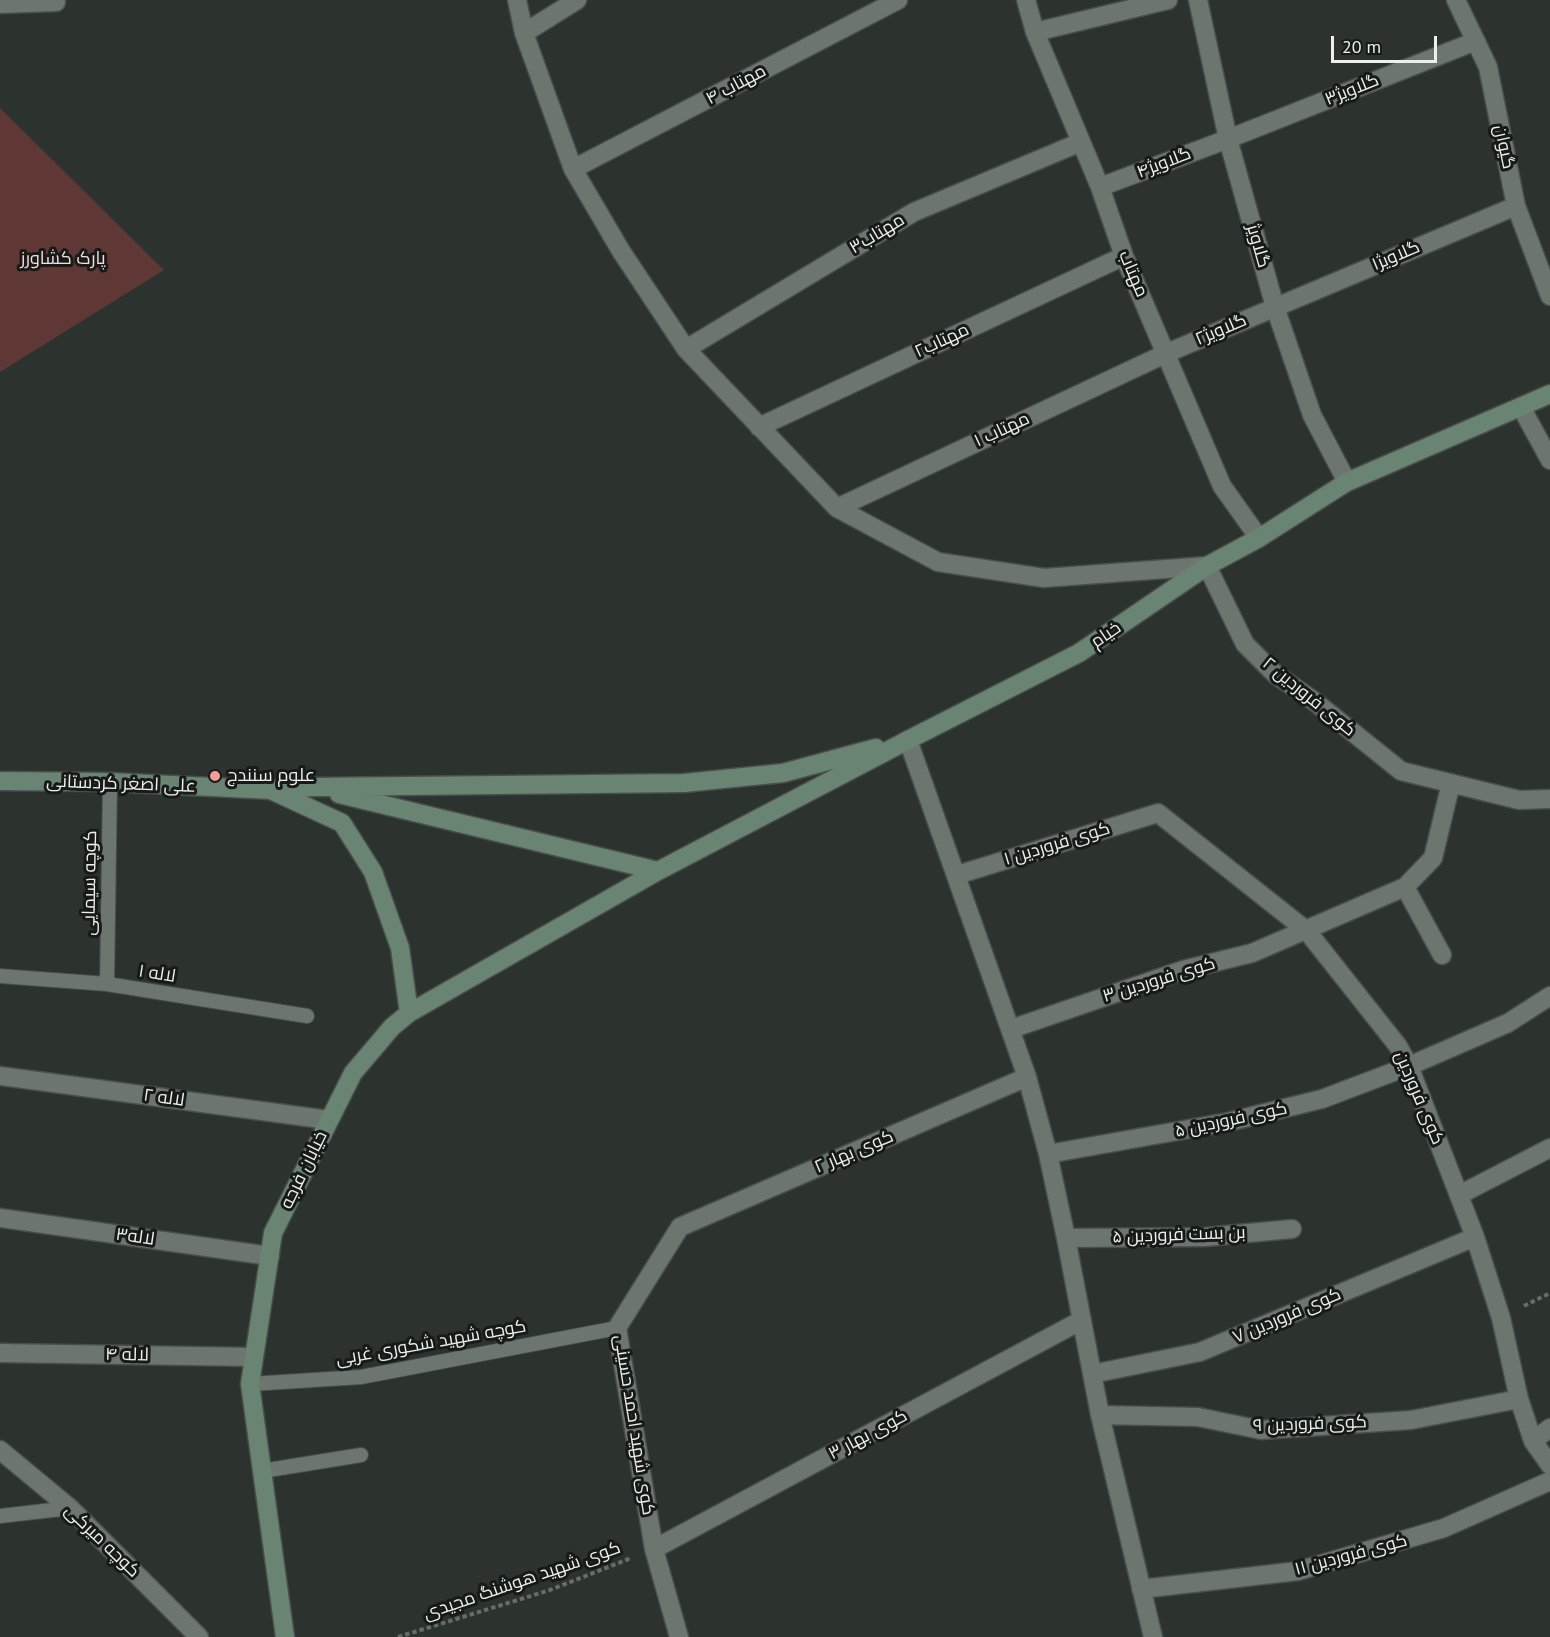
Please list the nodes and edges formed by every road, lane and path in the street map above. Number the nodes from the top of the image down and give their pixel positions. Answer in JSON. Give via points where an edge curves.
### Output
{"nodes":[{"id":1,"x":517,"y":0,"type":"edge"},
{"id":2,"x":577,"y":0,"type":"edge"},
{"id":3,"x":898,"y":0,"type":"edge"},
{"id":4,"x":1026,"y":0,"type":"edge"},
{"id":5,"x":1168,"y":0,"type":"edge"},
{"id":6,"x":1198,"y":0,"type":"edge"},
{"id":7,"x":1456,"y":0,"type":"edge"},
{"id":8,"x":56,"y":2,"type":"dead end"},
{"id":9,"x":0,"y":4,"type":"edge"},
{"id":10,"x":1035,"y":32,"type":"junction"},
{"id":11,"x":524,"y":33,"type":"junction"},
{"id":12,"x":1476,"y":41,"type":"junction"},
{"id":13,"x":1228,"y":139,"type":"junction"},
{"id":14,"x":1081,"y":142,"type":"junction"},
{"id":15,"x":573,"y":169,"type":"junction"},
{"id":16,"x":1100,"y":187,"type":"junction"},
{"id":17,"x":1516,"y":206,"type":"junction"},
{"id":18,"x":1125,"y":256,"type":"junction"},
{"id":19,"x":1550,"y":296,"type":"edge"},
{"id":20,"x":1275,"y":307,"type":"junction"},
{"id":21,"x":686,"y":349,"type":"junction"},
{"id":22,"x":1167,"y":353,"type":"junction"},
{"id":23,"x":1550,"y":394,"type":"edge"},
{"id":24,"x":1521,"y":407,"type":"junction"},
{"id":25,"x":759,"y":427,"type":"junction"},
{"id":26,"x":1550,"y":460,"type":"edge"},
{"id":27,"x":1347,"y":483,"type":"junction"},
{"id":28,"x":837,"y":507,"type":"junction"},
{"id":29,"x":1259,"y":537,"type":"junction"},
{"id":30,"x":1207,"y":566,"type":"junction"},
{"id":31,"x":908,"y":740,"type":"junction"},
{"id":32,"x":0,"y":781,"type":"edge"},
{"id":33,"x":110,"y":782,"type":"junction"},
{"id":34,"x":1451,"y":783,"type":"junction"},
{"id":35,"x":313,"y":787,"type":"junction"},
{"id":36,"x":272,"y":790,"type":"junction"},
{"id":37,"x":1550,"y":799,"type":"edge"},
{"id":38,"x":1158,"y":813,"type":"joint"},
{"id":39,"x":658,"y":871,"type":"junction"},
{"id":40,"x":957,"y":875,"type":"junction"},
{"id":41,"x":1405,"y":887,"type":"junction"},
{"id":42,"x":1307,"y":931,"type":"junction"},
{"id":43,"x":1442,"y":955,"type":"dead end"},
{"id":44,"x":0,"y":976,"type":"edge"},
{"id":45,"x":106,"y":984,"type":"junction"},
{"id":46,"x":1550,"y":996,"type":"edge"},
{"id":47,"x":409,"y":1012,"type":"junction"},
{"id":48,"x":307,"y":1016,"type":"dead end"},
{"id":49,"x":1011,"y":1029,"type":"junction"},
{"id":50,"x":1409,"y":1066,"type":"junction"},
{"id":51,"x":0,"y":1076,"type":"edge"},
{"id":52,"x":1027,"y":1077,"type":"junction"},
{"id":53,"x":329,"y":1120,"type":"junction"},
{"id":54,"x":1550,"y":1148,"type":"edge"},
{"id":55,"x":1048,"y":1154,"type":"junction"},
{"id":56,"x":1459,"y":1195,"type":"junction"},
{"id":57,"x":0,"y":1218,"type":"edge"},
{"id":58,"x":680,"y":1227,"type":"joint"},
{"id":59,"x":1292,"y":1229,"type":"dead end"},
{"id":60,"x":1475,"y":1237,"type":"junction"},
{"id":61,"x":1066,"y":1238,"type":"junction"},
{"id":62,"x":270,"y":1256,"type":"junction"},
{"id":63,"x":1082,"y":1320,"type":"junction"},
{"id":64,"x":617,"y":1328,"type":"junction"},
{"id":65,"x":0,"y":1353,"type":"edge"},
{"id":66,"x":254,"y":1357,"type":"junction"},
{"id":67,"x":1092,"y":1374,"type":"junction"},
{"id":68,"x":250,"y":1384,"type":"junction"},
{"id":69,"x":1519,"y":1399,"type":"junction"},
{"id":70,"x":1100,"y":1415,"type":"junction"},
{"id":71,"x":1550,"y":1428,"type":"edge"},
{"id":72,"x":1533,"y":1441,"type":"junction"},
{"id":73,"x":0,"y":1450,"type":"edge"},
{"id":74,"x":361,"y":1455,"type":"dead end"},
{"id":75,"x":1550,"y":1465,"type":"edge"},
{"id":76,"x":262,"y":1471,"type":"junction"},
{"id":77,"x":1550,"y":1481,"type":"edge"},
{"id":78,"x":70,"y":1508,"type":"junction"},
{"id":79,"x":0,"y":1516,"type":"edge"},
{"id":80,"x":654,"y":1549,"type":"junction"},
{"id":81,"x":1141,"y":1589,"type":"junction"},
{"id":82,"x":199,"y":1637,"type":"edge"},
{"id":83,"x":285,"y":1637,"type":"edge"},
{"id":84,"x":398,"y":1637,"type":"edge"},
{"id":85,"x":679,"y":1637,"type":"edge"},
{"id":86,"x":1153,"y":1637,"type":"edge"}],
"edges":[{"from":1,"to":11,"type":"street"},
{"from":2,"to":11,"type":"street"},
{"from":3,"to":15,"type":"street","name":"مهتاب ۴"},
{"from":4,"to":10,"type":"street","name":"مهتاب"},
{"from":5,"to":10,"type":"street"},
{"from":6,"to":13,"type":"street","name":"گلاویژ"},
{"from":7,"to":12,"type":"street","name":"گیوان"},
{"from":8,"to":9,"type":"street"},
{"from":10,"to":14,"type":"street","name":"مهتاب"},
{"from":11,"to":15,"type":"street"},
{"from":12,"to":13,"type":"street","name":"گلاویژ۳"},
{"from":12,"to":17,"type":"street","name":"گیوان","via":[[1488,67]]},
{"from":13,"to":16,"type":"street","name":"گلاویژ۴"},
{"from":13,"to":20,"type":"street","name":"گلاویژ"},
{"from":14,"to":16,"type":"street","name":"مهتاب"},
{"from":14,"to":21,"type":"street","name":"مهتاب۳","via":[[914,212]]},
{"from":15,"to":21,"type":"street"},
{"from":16,"to":18,"type":"street","name":"مهتاب"},
{"from":17,"to":19,"type":"street","name":"گیوان"},
{"from":17,"to":20,"type":"street","name":"گلاویژ۱"},
{"from":18,"to":22,"type":"street","name":"مهتاب"},
{"from":18,"to":25,"type":"street","name":"مهتاب۲"},
{"from":20,"to":22,"type":"street","name":"گلاویژ۲"},
{"from":20,"to":27,"type":"street","name":"گلاویژ","via":[[1312,415]]},
{"from":21,"to":25,"type":"street"},
{"from":22,"to":28,"type":"street","name":"مهتاب ۱"},
{"from":22,"to":29,"type":"street","name":"مهتاب","via":[[1222,486]]},
{"from":23,"to":24,"type":"street","name":"خیام"},
{"from":24,"to":26,"type":"street"},
{"from":24,"to":27,"type":"street","name":"خیام"},
{"from":25,"to":28,"type":"street"},
{"from":27,"to":29,"type":"street","name":"خیام"},
{"from":28,"to":30,"type":"street","via":[[938,561],[1044,579]]},
{"from":29,"to":30,"type":"street","name":"خیام"},
{"from":30,"to":31,"type":"street","name":"خیام","via":[[1079,653]]},
{"from":30,"to":34,"type":"street","name":"کوی فروردین ۲","via":[[1245,644],[1275,674],[1401,771]]},
{"from":31,"to":35,"type":"street","via":[[783,773],[684,783]]},
{"from":31,"to":39,"type":"street","name":"خیام"},
{"from":31,"to":40,"type":"street"},
{"from":32,"to":33,"type":"street","name":"علی اصغر کردستانی"},
{"from":33,"to":36,"type":"street","name":"علی اصغر کردستانی"},
{"from":33,"to":45,"type":"lane","name":"کوچه سیمایی"},
{"from":34,"to":37,"type":"street","name":"کوی فروردین ۲","via":[[1519,800]]},
{"from":34,"to":41,"type":"street","via":[[1433,858]]},
{"from":35,"to":36,"type":"street","name":"علی اصغر کردستانی"},
{"from":35,"to":39,"type":"street"},
{"from":36,"to":47,"type":"street","via":[[342,823],[374,872],[400,948]]},
{"from":38,"to":40,"type":"street","name":"کوی فروردین ۱"},
{"from":38,"to":42,"type":"street","name":"کوی فروردین"},
{"from":39,"to":47,"type":"street","name":"خیابان فرجه"},
{"from":40,"to":49,"type":"street"},
{"from":41,"to":42,"type":"street"},
{"from":41,"to":43,"type":"street"},
{"from":42,"to":49,"type":"street","name":"کوی فروردین ۳","via":[[1252,953],[1183,970]]},
{"from":42,"to":50,"type":"street","name":"کوی فروردین","via":[[1398,1046]]},
{"from":44,"to":45,"type":"lane","name":"لاله ۱"},
{"from":45,"to":48,"type":"lane","name":"لاله ۱"},
{"from":46,"to":50,"type":"street","name":"کوی فروردین ۵","via":[[1508,1023]]},
{"from":47,"to":53,"type":"street","name":"خیابان فرجه","via":[[352,1073]]},
{"from":49,"to":52,"type":"street"},
{"from":50,"to":55,"type":"street","name":"کوی فروردین ۵","via":[[1322,1099],[1249,1117]]},
{"from":50,"to":56,"type":"street","name":"کوی فروردین"},
{"from":51,"to":53,"type":"street","name":"لاله ۲"},
{"from":52,"to":55,"type":"street"},
{"from":52,"to":58,"type":"street","name":"کوی بهار ۲"},
{"from":53,"to":62,"type":"street","name":"خیابان فرجه","via":[[273,1233]]},
{"from":54,"to":56,"type":"street"},
{"from":55,"to":61,"type":"street"},
{"from":56,"to":60,"type":"street","name":"کوی فروردین"},
{"from":57,"to":62,"type":"street","name":"لاله۳"},
{"from":58,"to":64,"type":"street","name":"کوی شهید احمد حسینی"},
{"from":59,"to":61,"type":"street","name":"بن بست فروردین ۵","via":[[1205,1238]]},
{"from":60,"to":67,"type":"street","name":"کوی فروردین ۷","via":[[1200,1352]]},
{"from":60,"to":69,"type":"street","name":"کوی فروردین","via":[[1501,1318]]},
{"from":61,"to":63,"type":"street"},
{"from":62,"to":66,"type":"street","name":"خیابان فرجه"},
{"from":63,"to":67,"type":"street"},
{"from":63,"to":80,"type":"street","name":"کوی بهار ۳"},
{"from":64,"to":68,"type":"lane","name":"کوچه شهید شکوری غربی","via":[[361,1377]]},
{"from":64,"to":80,"type":"street","name":"کوی شهید احمد حسینی"},
{"from":65,"to":66,"type":"street","name":"لاله ۴"},
{"from":66,"to":68,"type":"street","name":"خیابان فرجه"},
{"from":67,"to":70,"type":"street"},
{"from":68,"to":76,"type":"street","name":"خیابان فرجه"},
{"from":69,"to":70,"type":"street","name":"کوی فروردین ۹","via":[[1411,1420],[1261,1430],[1198,1417]]},
{"from":69,"to":72,"type":"street","name":"کوی فروردین"},
{"from":70,"to":81,"type":"street"},
{"from":71,"to":72,"type":"street"},
{"from":72,"to":75,"type":"street","name":"کوی فروردین"},
{"from":73,"to":78,"type":"street","name":"کوچه میرکی"},
{"from":74,"to":76,"type":"lane"},
{"from":76,"to":83,"type":"street","name":"خیابان فرجه"},
{"from":77,"to":81,"type":"street","name":"کوی فروردین ۱۱","via":[[1444,1528],[1298,1571]]},
{"from":78,"to":79,"type":"lane"},
{"from":78,"to":82,"type":"street","name":"کوچه میرکی"},
{"from":80,"to":84,"type":"path","name":"کوی شهید هوشنگ مجیدی","via":[[550,1590]]},
{"from":80,"to":85,"type":"street","name":"کوی شهید احمد حسینی"},
{"from":81,"to":86,"type":"street"}]}
